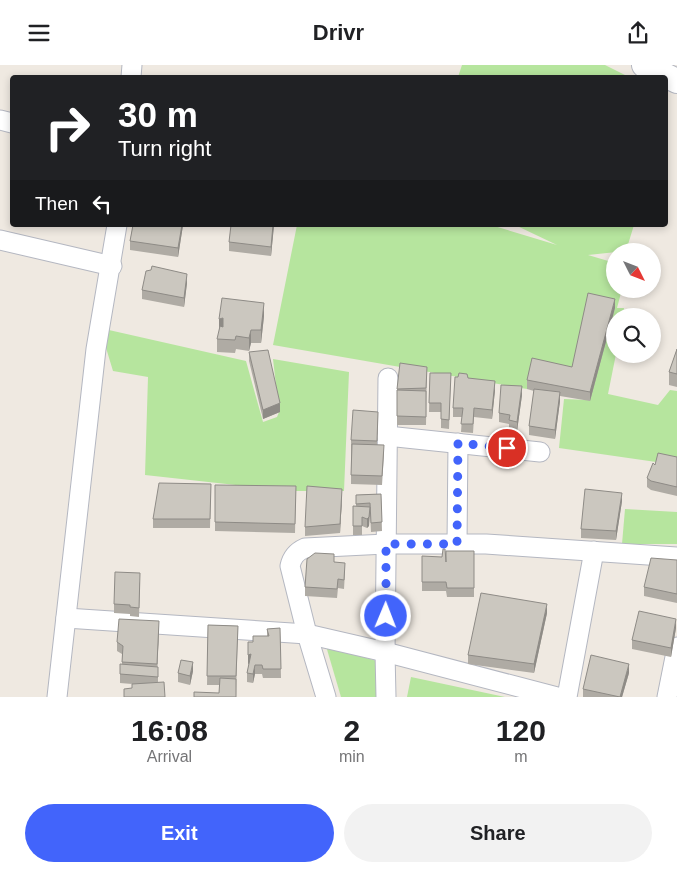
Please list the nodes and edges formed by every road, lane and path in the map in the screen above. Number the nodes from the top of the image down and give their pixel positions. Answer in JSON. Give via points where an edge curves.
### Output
{"nodes":[{"id":1,"x":644,"y":65,"type":"edge"},
{"id":2,"x":665,"y":75,"type":"edge"},
{"id":3,"x":118,"y":227,"type":"edge"},
{"id":4,"x":0,"y":239,"type":"edge"},
{"id":5,"x":112,"y":266,"type":"junction"},
{"id":6,"x":388,"y":378,"type":"dead end"},
{"id":7,"x":387,"y":436,"type":"junction"},
{"id":8,"x":458,"y":443,"type":"junction"},
{"id":9,"x":540,"y":452,"type":"dead end"},
{"id":10,"x":386,"y":544,"type":"junction"},
{"id":11,"x":457,"y":544,"type":"junction"},
{"id":12,"x":594,"y":551,"type":"junction"},
{"id":13,"x":677,"y":557,"type":"edge"},
{"id":14,"x":66,"y":618,"type":"junction"},
{"id":15,"x":307,"y":634,"type":"junction"},
{"id":16,"x":677,"y":647,"type":"edge"},
{"id":17,"x":385,"y":652,"type":"junction"},
{"id":18,"x":674,"y":677,"type":"edge"},
{"id":19,"x":57,"y":697,"type":"edge"},
{"id":20,"x":326,"y":697,"type":"edge"},
{"id":21,"x":386,"y":697,"type":"edge"},
{"id":22,"x":557,"y":697,"type":"edge"},
{"id":23,"x":567,"y":697,"type":"edge"},
{"id":24,"x":667,"y":697,"type":"edge"}],
"edges":[{"from":1,"to":2,"type":"street"},
{"from":3,"to":5,"type":"street"},
{"from":4,"to":5,"type":"street"},
{"from":5,"to":14,"type":"street","via":[[96,349]]},
{"from":6,"to":7,"type":"street"},
{"from":7,"to":8,"type":"street"},
{"from":7,"to":10,"type":"street"},
{"from":8,"to":9,"type":"street"},
{"from":8,"to":11,"type":"street"},
{"from":10,"to":11,"type":"street"},
{"from":10,"to":15,"type":"street","via":[[299,550],[290,566]]},
{"from":10,"to":17,"type":"street"},
{"from":11,"to":12,"type":"street"},
{"from":12,"to":13,"type":"street"},
{"from":12,"to":23,"type":"street"},
{"from":14,"to":15,"type":"street"},
{"from":14,"to":19,"type":"street"},
{"from":15,"to":17,"type":"street"},
{"from":15,"to":20,"type":"street"},
{"from":16,"to":18,"type":"street"},
{"from":17,"to":21,"type":"street"},
{"from":17,"to":22,"type":"street"},
{"from":18,"to":24,"type":"street"}]}
